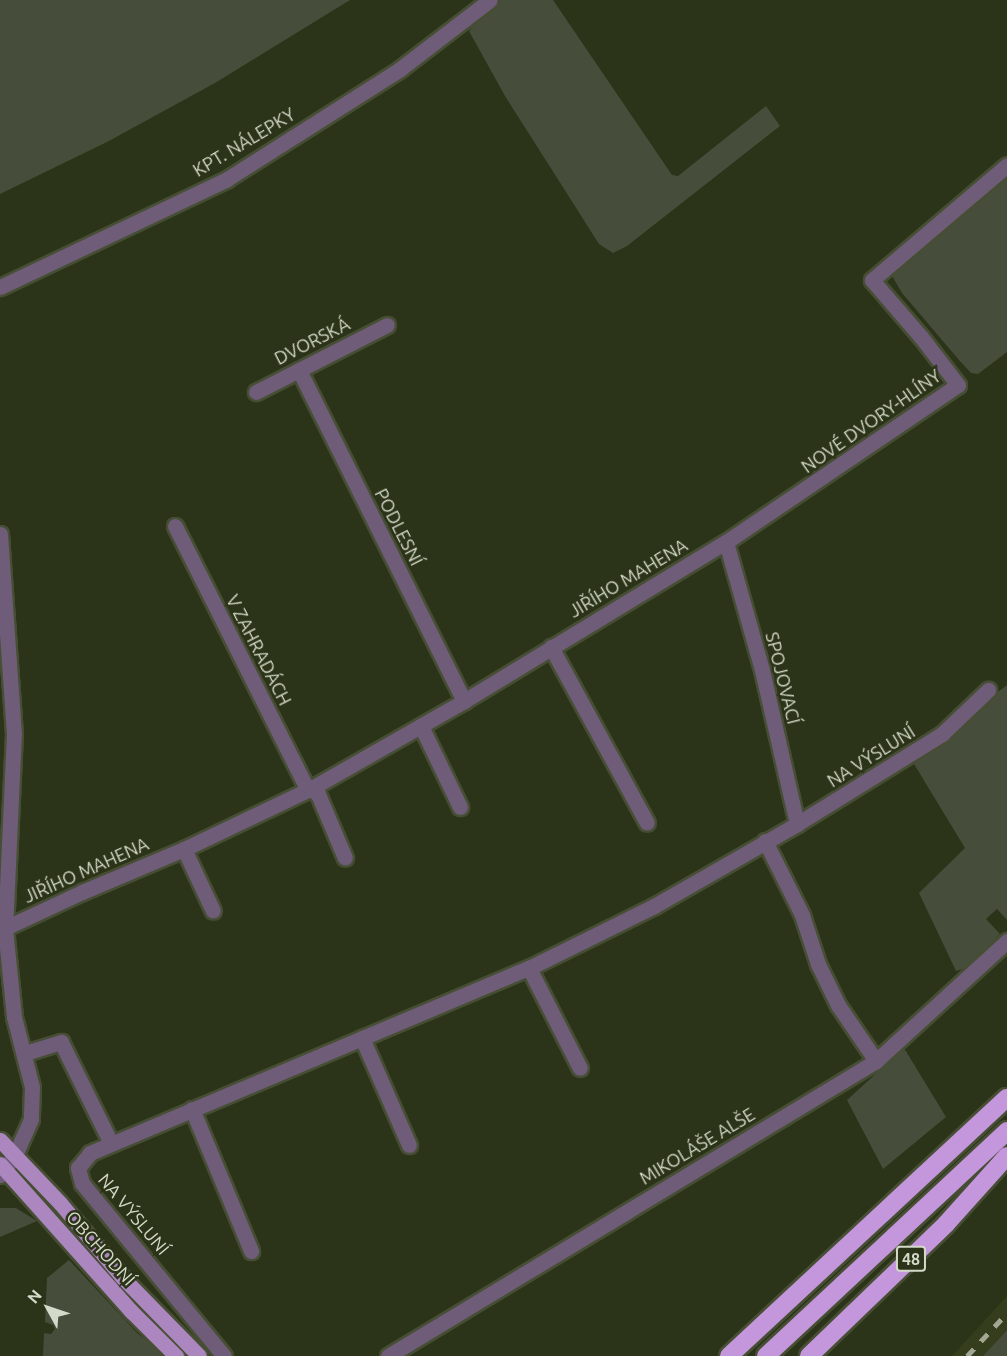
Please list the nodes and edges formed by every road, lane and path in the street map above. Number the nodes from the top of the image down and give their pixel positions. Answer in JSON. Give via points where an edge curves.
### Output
{"nodes":[{"id":1,"x":490,"y":0,"type":"edge"},
{"id":2,"x":1007,"y":165,"type":"edge"},
{"id":3,"x":0,"y":287,"type":"edge"},
{"id":4,"x":387,"y":325,"type":"dead end"},
{"id":5,"x":299,"y":370,"type":"junction"},
{"id":6,"x":256,"y":392,"type":"dead end"},
{"id":7,"x":175,"y":526,"type":"dead end"},
{"id":8,"x":0,"y":534,"type":"edge"},
{"id":9,"x":726,"y":542,"type":"junction"},
{"id":10,"x":550,"y":647,"type":"junction"},
{"id":11,"x":988,"y":690,"type":"dead end"},
{"id":12,"x":464,"y":701,"type":"junction"},
{"id":13,"x":421,"y":726,"type":"junction"},
{"id":14,"x":310,"y":789,"type":"junction"},
{"id":15,"x":460,"y":807,"type":"dead end"},
{"id":16,"x":5,"y":811,"type":"edge"},
{"id":17,"x":647,"y":823,"type":"dead end"},
{"id":18,"x":797,"y":824,"type":"junction"},
{"id":19,"x":765,"y":841,"type":"junction"},
{"id":20,"x":184,"y":849,"type":"junction"},
{"id":21,"x":345,"y":858,"type":"dead end"},
{"id":22,"x":213,"y":911,"type":"dead end"},
{"id":23,"x":5,"y":928,"type":"junction"},
{"id":24,"x":1007,"y":941,"type":"edge"},
{"id":25,"x":529,"y":968,"type":"junction"},
{"id":26,"x":362,"y":1038,"type":"junction"},
{"id":27,"x":25,"y":1053,"type":"junction"},
{"id":28,"x":876,"y":1061,"type":"junction"},
{"id":29,"x":580,"y":1068,"type":"dead end"},
{"id":30,"x":1007,"y":1098,"type":"edge"},
{"id":31,"x":192,"y":1109,"type":"junction"},
{"id":32,"x":1007,"y":1131,"type":"edge"},
{"id":33,"x":0,"y":1140,"type":"edge"},
{"id":34,"x":111,"y":1143,"type":"junction"},
{"id":35,"x":409,"y":1145,"type":"dead end"},
{"id":36,"x":15,"y":1155,"type":"junction"},
{"id":37,"x":1007,"y":1156,"type":"edge"},
{"id":38,"x":2,"y":1169,"type":"edge"},
{"id":39,"x":251,"y":1251,"type":"dead end"},
{"id":40,"x":172,"y":1329,"type":"junction"},
{"id":41,"x":176,"y":1356,"type":"edge"},
{"id":42,"x":190,"y":1356,"type":"edge"},
{"id":43,"x":199,"y":1356,"type":"edge"},
{"id":44,"x":224,"y":1356,"type":"edge"},
{"id":45,"x":388,"y":1356,"type":"edge"},
{"id":46,"x":729,"y":1356,"type":"edge"},
{"id":47,"x":766,"y":1356,"type":"edge"},
{"id":48,"x":809,"y":1356,"type":"edge"}],
"edges":[{"from":1,"to":3,"type":"street","name":"KPT. NÁLEPKY","via":[[400,69],[227,179]]},
{"from":2,"to":9,"type":"street","name":"NOVÉ DVORY-HLÍNY","via":[[872,280],[958,385]]},
{"from":4,"to":5,"type":"street","name":"DVORSKÁ"},
{"from":5,"to":6,"type":"street","name":"DVORSKÁ"},
{"from":5,"to":12,"type":"street","name":"PODLESNÍ"},
{"from":7,"to":14,"type":"street","name":"V ZAHRADÁCH"},
{"from":8,"to":16,"type":"street","via":[[14,733]]},
{"from":9,"to":10,"type":"street","name":"JIŘÍHO MAHENA"},
{"from":9,"to":18,"type":"street","name":"SPOJOVACÍ","via":[[762,670]]},
{"from":10,"to":12,"type":"street","name":"JIŘÍHO MAHENA"},
{"from":10,"to":17,"type":"street"},
{"from":11,"to":18,"type":"street","name":"NA VÝSLUNÍ","via":[[942,734]]},
{"from":12,"to":13,"type":"street","name":"JIŘÍHO MAHENA"},
{"from":13,"to":14,"type":"street","name":"JIŘÍHO MAHENA"},
{"from":13,"to":15,"type":"street"},
{"from":14,"to":20,"type":"street","name":"JIŘÍHO MAHENA"},
{"from":14,"to":21,"type":"street","via":[[318,794]]},
{"from":16,"to":23,"type":"street"},
{"from":18,"to":19,"type":"street","name":"NA VÝSLUNÍ"},
{"from":19,"to":25,"type":"street","name":"NA VÝSLUNÍ","via":[[654,906]]},
{"from":19,"to":28,"type":"street","via":[[802,915],[818,964],[838,1005]]},
{"from":20,"to":22,"type":"street"},
{"from":20,"to":23,"type":"street","name":"JIŘÍHO MAHENA"},
{"from":23,"to":27,"type":"street","via":[[14,1017]]},
{"from":24,"to":28,"type":"street","name":"MIKOLÁŠE ALŠE"},
{"from":25,"to":26,"type":"street","name":"NA VÝSLUNÍ"},
{"from":25,"to":29,"type":"street"},
{"from":26,"to":31,"type":"street","name":"NA VÝSLUNÍ"},
{"from":26,"to":35,"type":"street"},
{"from":27,"to":34,"type":"street","via":[[61,1042]]},
{"from":27,"to":36,"type":"street","via":[[32,1087],[31,1119]]},
{"from":28,"to":45,"type":"street","name":"MIKOLÁŠE ALŠE"},
{"from":30,"to":46,"type":"highway"},
{"from":31,"to":34,"type":"street","name":"NA VÝSLUNÍ"},
{"from":31,"to":39,"type":"street"},
{"from":32,"to":47,"type":"highway","number":"48"},
{"from":33,"to":36,"type":"main road","name":"OBCHODNÍ"},
{"from":34,"to":44,"type":"street","name":"NA VÝSLUNÍ","via":[[80,1162],[82,1183]]},
{"from":36,"to":38,"type":"street"},
{"from":36,"to":40,"type":"main road","name":"OBCHODNÍ"},
{"from":37,"to":48,"type":"highway","number":"48","via":[[946,1224]]},
{"from":38,"to":41,"type":"main road","name":"OBCHODNÍ"},
{"from":40,"to":42,"type":"main road"},
{"from":40,"to":43,"type":"main road"}]}
